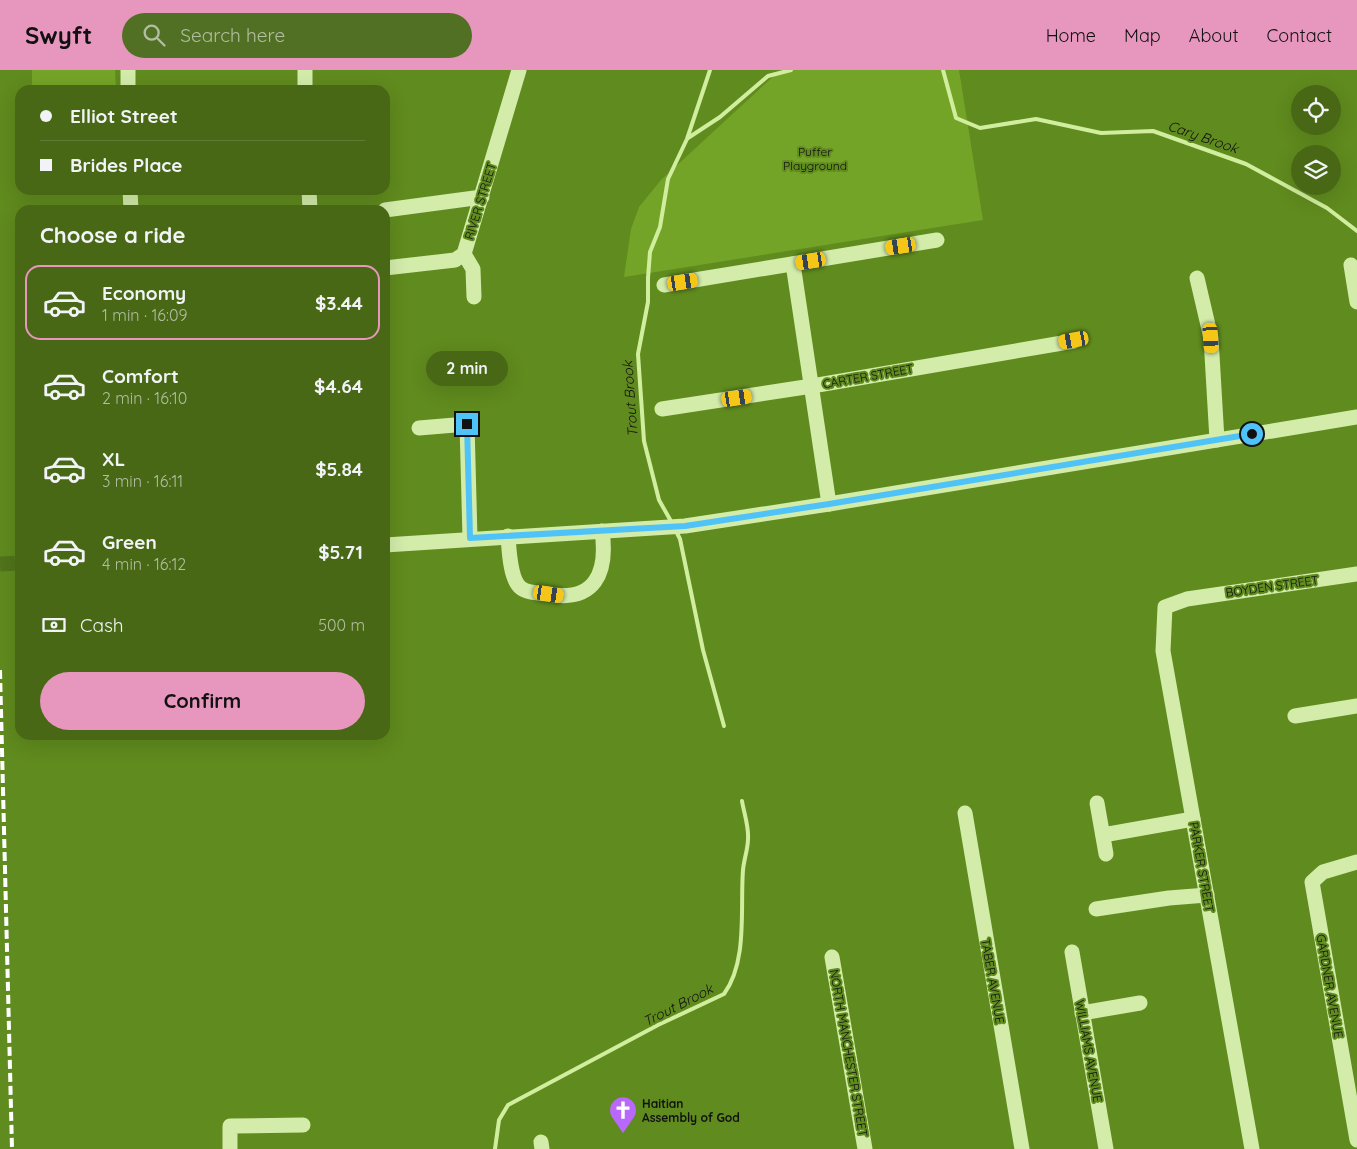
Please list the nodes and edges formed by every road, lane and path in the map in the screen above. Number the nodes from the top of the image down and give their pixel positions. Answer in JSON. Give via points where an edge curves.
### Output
{"nodes":[{"id":1,"x":128,"y":70,"type":"edge"},
{"id":2,"x":305,"y":70,"type":"edge"},
{"id":3,"x":519,"y":70,"type":"edge"},
{"id":4,"x":128,"y":85,"type":"edge"},
{"id":5,"x":305,"y":85,"type":"edge"},
{"id":6,"x":482,"y":197,"type":"junction"},
{"id":7,"x":390,"y":209,"type":"edge"},
{"id":8,"x":937,"y":240,"type":"dead end"},
{"id":9,"x":464,"y":254,"type":"junction"},
{"id":10,"x":793,"y":264,"type":"junction"},
{"id":11,"x":1350,"y":264,"type":"dead end"},
{"id":12,"x":390,"y":267,"type":"edge"},
{"id":13,"x":1197,"y":278,"type":"dead end"},
{"id":14,"x":664,"y":285,"type":"dead end"},
{"id":15,"x":474,"y":297,"type":"dead end"},
{"id":16,"x":1357,"y":302,"type":"edge"},
{"id":17,"x":1074,"y":340,"type":"dead end"},
{"id":18,"x":812,"y":386,"type":"junction"},
{"id":19,"x":662,"y":409,"type":"dead end"},
{"id":20,"x":1357,"y":417,"type":"edge"},
{"id":21,"x":419,"y":428,"type":"dead end"},
{"id":22,"x":1217,"y":440,"type":"junction"},
{"id":23,"x":829,"y":504,"type":"junction"},
{"id":24,"x":602,"y":531,"type":"junction"},
{"id":25,"x":508,"y":536,"type":"junction"},
{"id":26,"x":470,"y":538,"type":"junction"},
{"id":27,"x":390,"y":545,"type":"edge"},
{"id":28,"x":1357,"y":574,"type":"edge"},
{"id":29,"x":1187,"y":599,"type":"joint"},
{"id":30,"x":1357,"y":706,"type":"edge"},
{"id":31,"x":1295,"y":716,"type":"dead end"},
{"id":32,"x":1097,"y":804,"type":"dead end"},
{"id":33,"x":965,"y":813,"type":"dead end"},
{"id":34,"x":1193,"y":819,"type":"junction"},
{"id":35,"x":1103,"y":835,"type":"junction"},
{"id":36,"x":1106,"y":854,"type":"dead end"},
{"id":37,"x":1357,"y":862,"type":"edge"},
{"id":38,"x":1207,"y":895,"type":"junction"},
{"id":39,"x":1096,"y":909,"type":"dead end"},
{"id":40,"x":1072,"y":952,"type":"dead end"},
{"id":41,"x":832,"y":957,"type":"dead end"},
{"id":42,"x":1140,"y":1003,"type":"dead end"},
{"id":43,"x":1082,"y":1013,"type":"junction"},
{"id":44,"x":303,"y":1125,"type":"dead end"},
{"id":45,"x":1357,"y":1140,"type":"edge"},
{"id":46,"x":230,"y":1149,"type":"edge"},
{"id":47,"x":864,"y":1149,"type":"edge"},
{"id":48,"x":1022,"y":1149,"type":"edge"},
{"id":49,"x":1106,"y":1149,"type":"edge"},
{"id":50,"x":1252,"y":1149,"type":"edge"}],
"edges":[{"from":1,"to":4,"type":"street"},
{"from":2,"to":5,"type":"street"},
{"from":3,"to":6,"type":"street","name":"RIVER STREET"},
{"from":6,"to":7,"type":"street"},
{"from":6,"to":9,"type":"street","name":"RIVER STREET"},
{"from":8,"to":10,"type":"street"},
{"from":9,"to":12,"type":"street","name":"RIVER STREET","via":[[456,260]]},
{"from":9,"to":15,"type":"street","via":[[473,269]]},
{"from":10,"to":14,"type":"street"},
{"from":10,"to":18,"type":"street"},
{"from":11,"to":16,"type":"street"},
{"from":13,"to":22,"type":"street","via":[[1211,338]]},
{"from":17,"to":18,"type":"street","name":"CARTER STREET"},
{"from":18,"to":19,"type":"street","name":"CARTER STREET"},
{"from":18,"to":23,"type":"street"},
{"from":20,"to":22,"type":"street"},
{"from":21,"to":26,"type":"street","via":[[467,424]]},
{"from":22,"to":23,"type":"street"},
{"from":23,"to":24,"type":"street","via":[[685,526]]},
{"from":24,"to":25,"type":"street"},
{"from":24,"to":25,"type":"street","via":[[604,558],[596,580],[576,595],[564,597],[520,588],[511,565]]},
{"from":25,"to":26,"type":"street"},
{"from":26,"to":27,"type":"street"},
{"from":28,"to":29,"type":"street","name":"BOYDEN STREET"},
{"from":29,"to":34,"type":"street","name":"PARKER STREET","via":[[1165,607],[1163,651]]},
{"from":30,"to":31,"type":"street"},
{"from":32,"to":35,"type":"street"},
{"from":33,"to":48,"type":"street","name":"TABER AVENUE"},
{"from":34,"to":35,"type":"street"},
{"from":34,"to":38,"type":"street","name":"PARKER STREET"},
{"from":35,"to":36,"type":"street"},
{"from":37,"to":45,"type":"street","name":"GARDNER AVENUE","via":[[1323,872],[1312,882]]},
{"from":38,"to":39,"type":"street"},
{"from":38,"to":50,"type":"street","name":"PARKER STREET"},
{"from":40,"to":43,"type":"street","name":"WILLIAMS AVENUE"},
{"from":41,"to":47,"type":"street","name":"NORTH MANCHESTER STREET"},
{"from":42,"to":43,"type":"street"},
{"from":43,"to":49,"type":"street","name":"WILLIAMS AVENUE"},
{"from":44,"to":46,"type":"street","via":[[230,1126]]}]}
